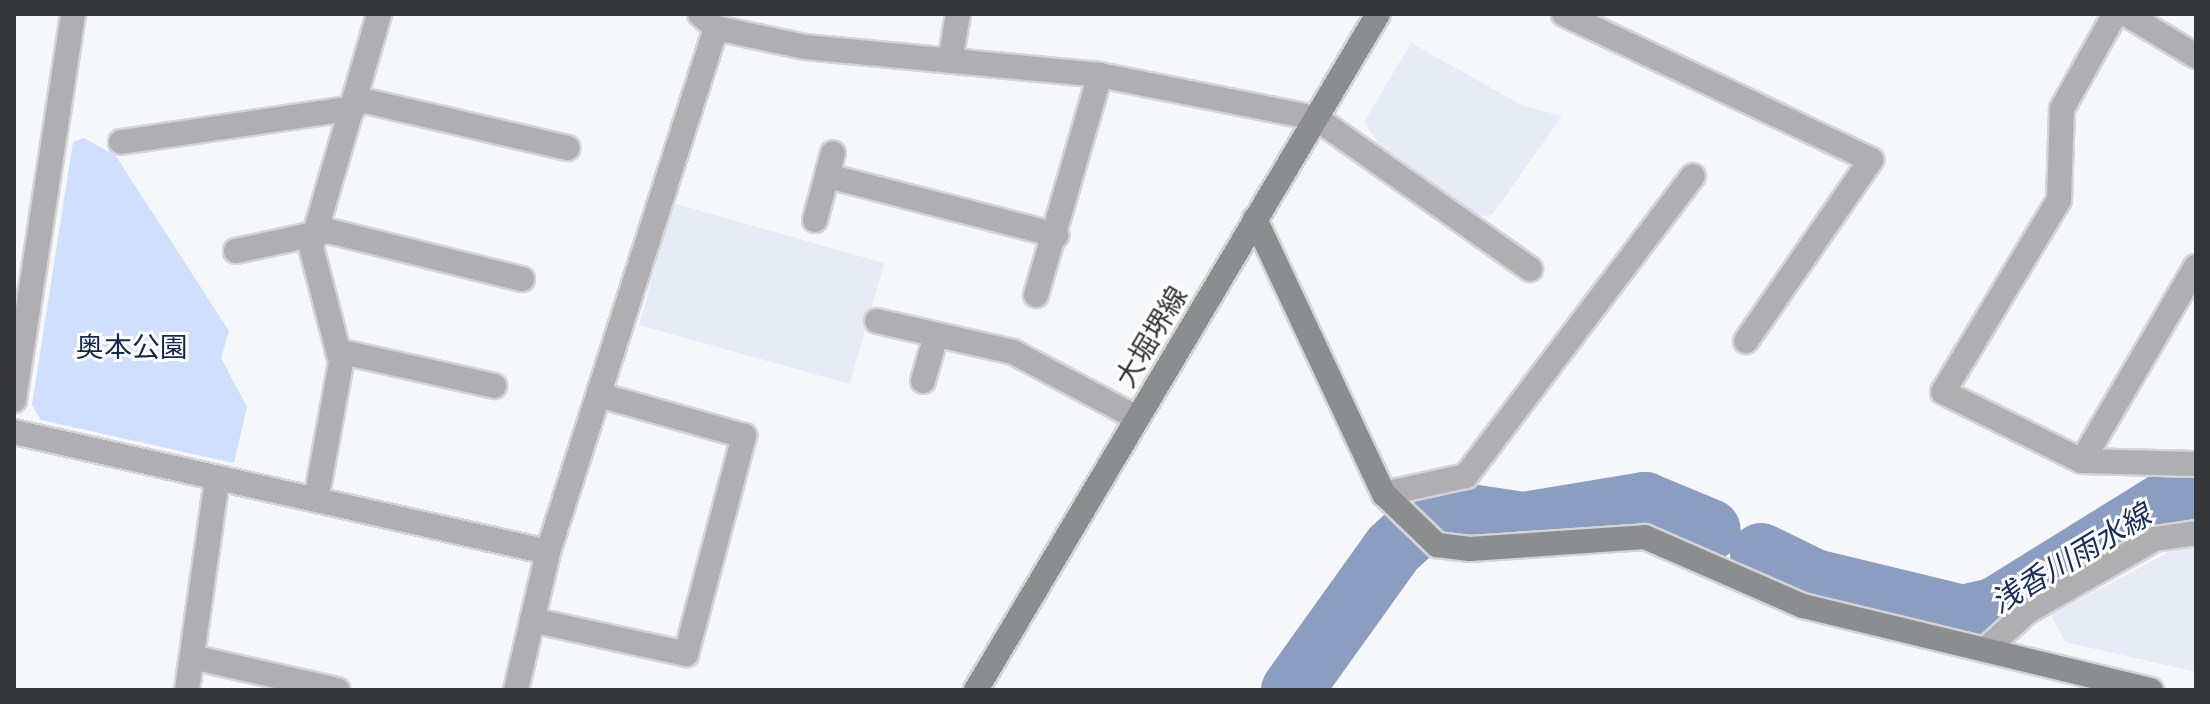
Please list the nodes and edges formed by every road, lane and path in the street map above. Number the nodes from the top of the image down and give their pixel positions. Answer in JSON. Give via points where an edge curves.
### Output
{"nodes":[{"id":1,"x":73,"y":14,"type":"edge"},
{"id":2,"x":379,"y":14,"type":"edge"},
{"id":3,"x":958,"y":14,"type":"edge"},
{"id":4,"x":1378,"y":14,"type":"edge"},
{"id":5,"x":1564,"y":14,"type":"edge"},
{"id":6,"x":2115,"y":14,"type":"edge"},
{"id":7,"x":2126,"y":14,"type":"edge"},
{"id":8,"x":708,"y":21,"type":"edge"},
{"id":9,"x":2196,"y":56,"type":"edge"},
{"id":10,"x":950,"y":61,"type":"junction"},
{"id":11,"x":1100,"y":75,"type":"junction"},
{"id":12,"x":356,"y":104,"type":"junction"},
{"id":13,"x":1316,"y":118,"type":"junction"},
{"id":14,"x":121,"y":142,"type":"dead end"},
{"id":15,"x":567,"y":148,"type":"dead end"},
{"id":16,"x":1693,"y":176,"type":"dead end"},
{"id":17,"x":1255,"y":219,"type":"junction"},
{"id":18,"x":815,"y":220,"type":"dead end"},
{"id":19,"x":1056,"y":235,"type":"junction"},
{"id":20,"x":315,"y":236,"type":"junction"},
{"id":21,"x":236,"y":251,"type":"dead end"},
{"id":22,"x":2196,"y":267,"type":"edge"},
{"id":23,"x":1530,"y":269,"type":"dead end"},
{"id":24,"x":522,"y":279,"type":"dead end"},
{"id":25,"x":1036,"y":295,"type":"dead end"},
{"id":26,"x":877,"y":321,"type":"dead end"},
{"id":27,"x":936,"y":335,"type":"junction"},
{"id":28,"x":1746,"y":341,"type":"dead end"},
{"id":29,"x":338,"y":351,"type":"junction"},
{"id":30,"x":923,"y":381,"type":"dead end"},
{"id":31,"x":494,"y":386,"type":"dead end"},
{"id":32,"x":599,"y":395,"type":"junction"},
{"id":33,"x":14,"y":400,"type":"edge"},
{"id":34,"x":1137,"y":418,"type":"junction"},
{"id":35,"x":14,"y":432,"type":"edge"},
{"id":36,"x":2082,"y":461,"type":"junction"},
{"id":37,"x":2196,"y":464,"type":"edge"},
{"id":38,"x":217,"y":478,"type":"junction"},
{"id":39,"x":316,"y":500,"type":"junction"},
{"id":40,"x":1390,"y":501,"type":"junction"},
{"id":41,"x":2196,"y":533,"type":"edge"},
{"id":42,"x":548,"y":552,"type":"junction"},
{"id":43,"x":532,"y":620,"type":"junction"},
{"id":44,"x":1985,"y":650,"type":"junction"},
{"id":45,"x":192,"y":657,"type":"junction"},
{"id":46,"x":187,"y":690,"type":"edge"},
{"id":47,"x":337,"y":690,"type":"edge"},
{"id":48,"x":516,"y":690,"type":"edge"},
{"id":49,"x":976,"y":690,"type":"edge"},
{"id":50,"x":2151,"y":690,"type":"edge"}],
"edges":[{"from":1,"to":33,"type":"street"},
{"from":2,"to":12,"type":"street"},
{"from":3,"to":10,"type":"street"},
{"from":4,"to":13,"type":"street","name":"大堀堺線"},
{"from":5,"to":28,"type":"street","via":[[1871,160]]},
{"from":6,"to":36,"type":"street","via":[[2062,109],[2059,200],[1943,392]]},
{"from":7,"to":9,"type":"street"},
{"from":8,"to":10,"type":"street","via":[[805,47]]},
{"from":8,"to":32,"type":"street"},
{"from":10,"to":11,"type":"street"},
{"from":11,"to":13,"type":"street"},
{"from":11,"to":19,"type":"street"},
{"from":12,"to":14,"type":"street"},
{"from":12,"to":15,"type":"street"},
{"from":12,"to":20,"type":"street"},
{"from":13,"to":17,"type":"street","name":"大堀堺線"},
{"from":13,"to":23,"type":"street"},
{"from":16,"to":40,"type":"street","via":[[1466,476]]},
{"from":17,"to":34,"type":"street","name":"大堀堺線"},
{"from":17,"to":40,"type":"street"},
{"from":18,"to":19,"type":"street","via":[[830,165]]},
{"from":19,"to":25,"type":"street"},
{"from":20,"to":21,"type":"street"},
{"from":20,"to":24,"type":"street","via":[[329,231]]},
{"from":20,"to":29,"type":"street","via":[[311,247]]},
{"from":22,"to":36,"type":"street"},
{"from":26,"to":27,"type":"street"},
{"from":27,"to":30,"type":"street"},
{"from":27,"to":34,"type":"street","via":[[1013,352]]},
{"from":29,"to":31,"type":"street"},
{"from":29,"to":39,"type":"street"},
{"from":32,"to":42,"type":"street"},
{"from":32,"to":43,"type":"street","via":[[744,436],[686,654]]},
{"from":34,"to":49,"type":"street","name":"大堀堺線"},
{"from":35,"to":38,"type":"street"},
{"from":36,"to":37,"type":"street"},
{"from":38,"to":39,"type":"street"},
{"from":38,"to":45,"type":"street"},
{"from":39,"to":42,"type":"street"},
{"from":40,"to":44,"type":"street","via":[[1437,545],[1470,549],[1645,537],[1803,606]]},
{"from":41,"to":44,"type":"street","via":[[2155,539],[2028,611]]},
{"from":42,"to":43,"type":"street"},
{"from":43,"to":48,"type":"street"},
{"from":44,"to":50,"type":"street"},
{"from":45,"to":46,"type":"street"},
{"from":45,"to":47,"type":"street"}]}
